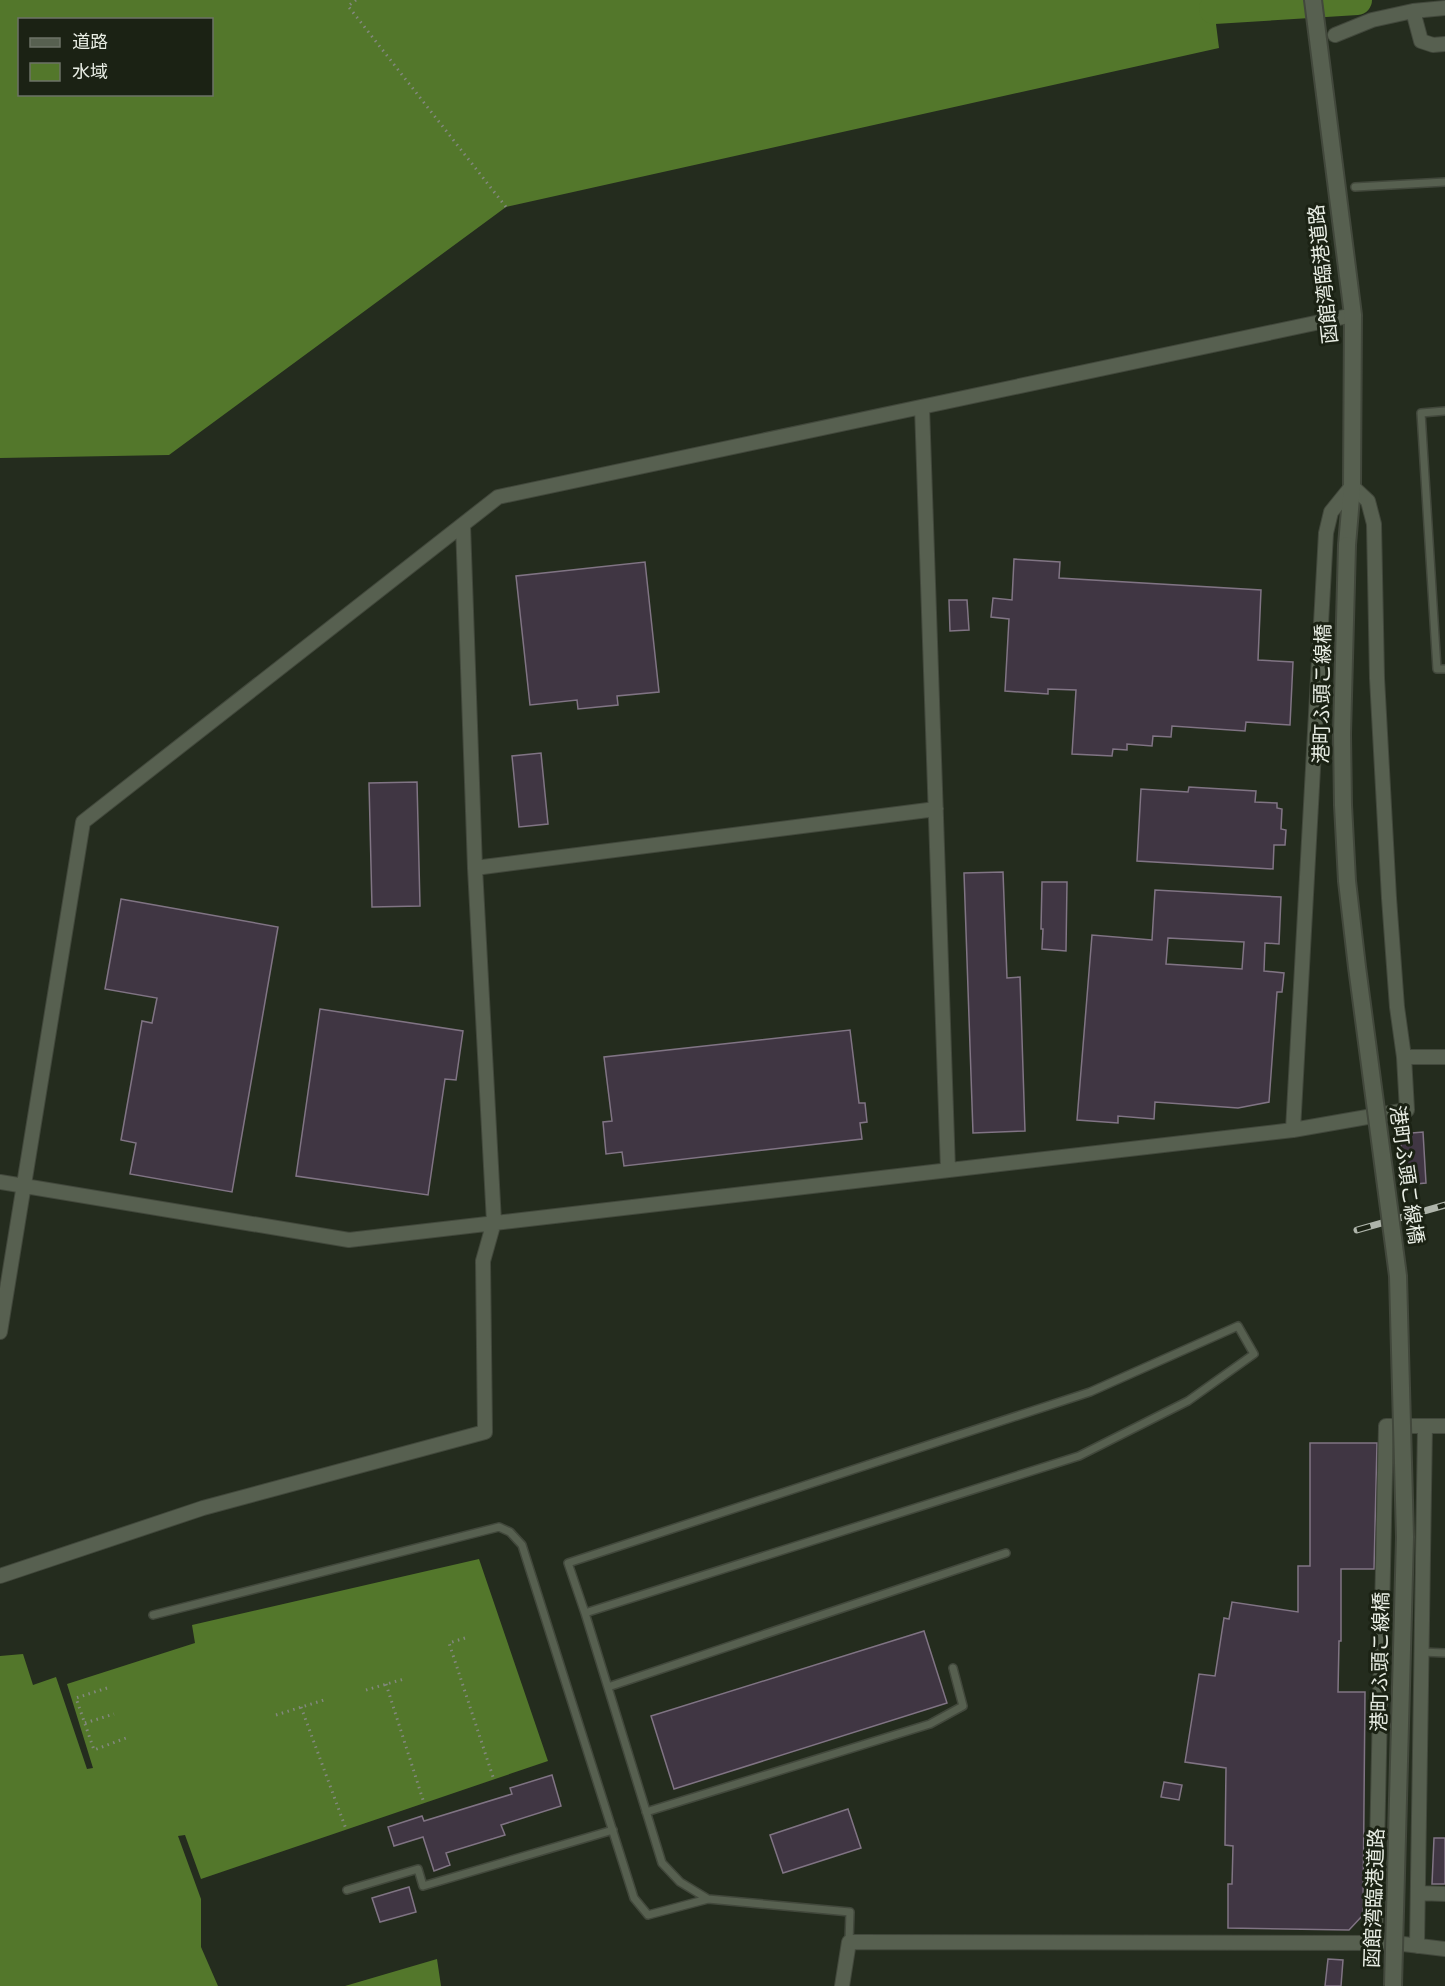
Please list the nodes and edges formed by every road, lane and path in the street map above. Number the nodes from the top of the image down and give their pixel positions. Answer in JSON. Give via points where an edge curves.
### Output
{"nodes":[{"id":1,"x":356,"y":0,"type":"edge"},
{"id":2,"x":1313,"y":0,"type":"edge"},
{"id":3,"x":1445,"y":8,"type":"edge"},
{"id":4,"x":1413,"y":11,"type":"junction"},
{"id":5,"x":1335,"y":35,"type":"dead end"},
{"id":6,"x":1445,"y":44,"type":"edge"},
{"id":7,"x":1445,"y":182,"type":"edge"},
{"id":8,"x":1355,"y":187,"type":"dead end"},
{"id":9,"x":506,"y":207,"type":"dead end"},
{"id":10,"x":1353,"y":315,"type":"junction"},
{"id":11,"x":922,"y":407,"type":"junction"},
{"id":12,"x":1445,"y":411,"type":"edge"},
{"id":13,"x":1352,"y":486,"type":"junction"},
{"id":14,"x":463,"y":525,"type":"junction"},
{"id":15,"x":1347,"y":545,"type":"joint"},
{"id":16,"x":1435,"y":644,"type":"junction"},
{"id":17,"x":1445,"y":644,"type":"edge"},
{"id":18,"x":1445,"y":669,"type":"edge"},
{"id":19,"x":936,"y":809,"type":"junction"},
{"id":20,"x":475,"y":868,"type":"junction"},
{"id":21,"x":1404,"y":1057,"type":"junction"},
{"id":22,"x":1445,"y":1057,"type":"edge"},
{"id":23,"x":1293,"y":1130,"type":"junction"},
{"id":24,"x":948,"y":1170,"type":"junction"},
{"id":25,"x":0,"y":1182,"type":"edge"},
{"id":26,"x":25,"y":1186,"type":"junction"},
{"id":27,"x":494,"y":1222,"type":"junction"},
{"id":28,"x":0,"y":1332,"type":"edge"},
{"id":29,"x":1425,"y":1426,"type":"junction"},
{"id":30,"x":1445,"y":1426,"type":"edge"},
{"id":31,"x":1006,"y":1553,"type":"dead end"},
{"id":32,"x":0,"y":1576,"type":"edge"},
{"id":33,"x":585,"y":1612,"type":"junction"},
{"id":34,"x":153,"y":1615,"type":"dead end"},
{"id":35,"x":465,"y":1638,"type":"dead end"},
{"id":36,"x":1422,"y":1652,"type":"junction"},
{"id":37,"x":1445,"y":1653,"type":"edge"},
{"id":38,"x":952,"y":1668,"type":"dead end"},
{"id":39,"x":404,"y":1679,"type":"dead end"},
{"id":40,"x":386,"y":1684,"type":"junction"},
{"id":41,"x":608,"y":1687,"type":"junction"},
{"id":42,"x":107,"y":1688,"type":"dead end"},
{"id":43,"x":366,"y":1690,"type":"dead end"},
{"id":44,"x":324,"y":1700,"type":"dead end"},
{"id":45,"x":301,"y":1707,"type":"junction"},
{"id":46,"x":114,"y":1714,"type":"dead end"},
{"id":47,"x":276,"y":1715,"type":"dead end"},
{"id":48,"x":85,"y":1723,"type":"junction"},
{"id":49,"x":126,"y":1738,"type":"dead end"},
{"id":50,"x":494,"y":1780,"type":"dead end"},
{"id":51,"x":424,"y":1803,"type":"dead end"},
{"id":52,"x":1398,"y":1811,"type":"joint"},
{"id":53,"x":646,"y":1812,"type":"junction"},
{"id":54,"x":346,"y":1829,"type":"dead end"},
{"id":55,"x":613,"y":1830,"type":"junction"},
{"id":56,"x":347,"y":1890,"type":"dead end"},
{"id":57,"x":1418,"y":1893,"type":"junction"},
{"id":58,"x":1445,"y":1894,"type":"edge"},
{"id":59,"x":708,"y":1899,"type":"junction"},
{"id":60,"x":849,"y":1941,"type":"junction"},
{"id":61,"x":1376,"y":1942,"type":"junction"},
{"id":62,"x":1395,"y":1943,"type":"junction"},
{"id":63,"x":1417,"y":1946,"type":"junction"},
{"id":64,"x":1445,"y":1949,"type":"edge"},
{"id":65,"x":842,"y":1986,"type":"edge"},
{"id":66,"x":1393,"y":1986,"type":"edge"}],
"edges":[{"from":1,"to":9,"type":"path","via":[[348,6]]},
{"from":2,"to":10,"type":"street","name":"函館湾臨港道路"},
{"from":3,"to":4,"type":"street"},
{"from":4,"to":5,"type":"street","via":[[1372,20]]},
{"from":4,"to":6,"type":"street","via":[[1421,41]]},
{"from":7,"to":8,"type":"lane"},
{"from":10,"to":11,"type":"street"},
{"from":10,"to":13,"type":"street","name":"函館湾臨港道路"},
{"from":11,"to":14,"type":"street","via":[[498,497]]},
{"from":11,"to":19,"type":"street"},
{"from":12,"to":16,"type":"lane","via":[[1420,413]]},
{"from":13,"to":15,"type":"street","name":"函館湾臨港道路"},
{"from":13,"to":21,"type":"street","via":[[1368,501],[1374,524],[1377,678],[1389,898],[1396,1007]]},
{"from":13,"to":23,"type":"street","via":[[1331,512],[1326,533]]},
{"from":14,"to":20,"type":"street"},
{"from":14,"to":26,"type":"street","via":[[83,822]]},
{"from":15,"to":52,"type":"street","name":"港町ふ頭こ線橋","bridge":true,"via":[[1342,734],[1347,881],[1398,1276],[1405,1537]]},
{"from":16,"to":17,"type":"lane"},
{"from":16,"to":18,"type":"lane","via":[[1437,669]]},
{"from":19,"to":20,"type":"street"},
{"from":19,"to":24,"type":"street"},
{"from":20,"to":27,"type":"street"},
{"from":21,"to":22,"type":"street"},
{"from":21,"to":23,"type":"street","via":[[1407,1110]]},
{"from":23,"to":24,"type":"street"},
{"from":24,"to":27,"type":"street"},
{"from":25,"to":26,"type":"street"},
{"from":26,"to":27,"type":"street","via":[[349,1240]]},
{"from":26,"to":28,"type":"street"},
{"from":27,"to":32,"type":"street","via":[[483,1261],[485,1432],[203,1508]]},
{"from":29,"to":30,"type":"street"},
{"from":29,"to":36,"type":"street"},
{"from":29,"to":61,"type":"street","via":[[1386,1426]]},
{"from":31,"to":41,"type":"lane"},
{"from":33,"to":33,"type":"lane","via":[[1079,1456],[1188,1401],[1254,1354],[1238,1326],[1090,1392],[568,1563]]},
{"from":33,"to":41,"type":"lane"},
{"from":34,"to":55,"type":"lane","via":[[499,1527],[505,1529],[522,1545]]},
{"from":35,"to":50,"type":"path","via":[[449,1643]]},
{"from":36,"to":37,"type":"lane"},
{"from":36,"to":57,"type":"street"},
{"from":38,"to":53,"type":"lane","via":[[963,1706],[930,1724]]},
{"from":39,"to":40,"type":"path"},
{"from":40,"to":43,"type":"path"},
{"from":40,"to":51,"type":"path"},
{"from":41,"to":53,"type":"lane"},
{"from":42,"to":48,"type":"path","via":[[76,1698]]},
{"from":44,"to":45,"type":"path"},
{"from":45,"to":47,"type":"path"},
{"from":45,"to":54,"type":"path"},
{"from":46,"to":48,"type":"path"},
{"from":48,"to":49,"type":"path","via":[[94,1750]]},
{"from":52,"to":62,"type":"street","name":"函館湾臨港道路","bridge":true},
{"from":53,"to":59,"type":"lane","via":[[662,1863],[680,1882]]},
{"from":55,"to":56,"type":"lane","via":[[423,1886],[418,1869]]},
{"from":55,"to":59,"type":"lane","via":[[634,1898],[648,1915]]},
{"from":57,"to":58,"type":"street"},
{"from":57,"to":63,"type":"street"},
{"from":59,"to":60,"type":"lane","via":[[850,1912]]},
{"from":60,"to":61,"type":"street"},
{"from":60,"to":65,"type":"street"},
{"from":61,"to":62,"type":"street"},
{"from":62,"to":63,"type":"street"},
{"from":62,"to":66,"type":"street","name":"函館湾臨港道路","bridge":true},
{"from":63,"to":64,"type":"street"}]}
